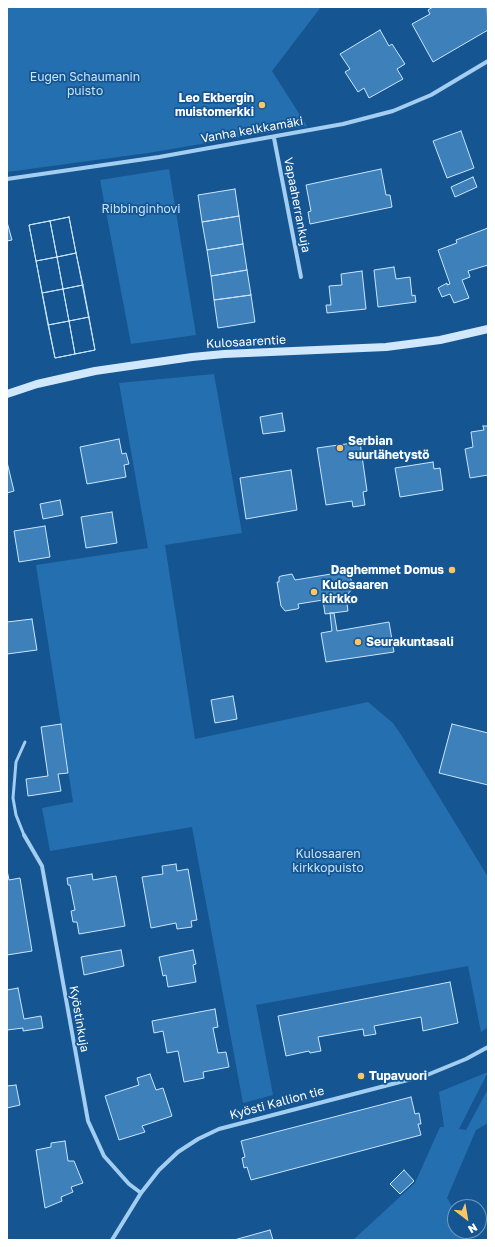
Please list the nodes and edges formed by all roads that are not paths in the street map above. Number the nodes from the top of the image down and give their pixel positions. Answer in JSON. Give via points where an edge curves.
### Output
{"nodes":[{"id":1,"x":488,"y":61,"type":"edge"},
{"id":2,"x":274,"y":138,"type":"junction"},
{"id":3,"x":7,"y":179,"type":"edge"},
{"id":4,"x":301,"y":277,"type":"dead end"},
{"id":5,"x":488,"y":328,"type":"edge"},
{"id":6,"x":7,"y":394,"type":"edge"},
{"id":7,"x":24,"y":742,"type":"dead end"},
{"id":8,"x":24,"y":835,"type":"joint"},
{"id":9,"x":488,"y":1047,"type":"edge"},
{"id":10,"x":141,"y":1193,"type":"junction"},
{"id":11,"x":112,"y":1240,"type":"edge"}],
"edges":[{"from":1,"to":2,"type":"street","name":"Vanha kelkkamäki","via":[[430,95],[393,111]]},
{"from":2,"to":3,"type":"street","name":"Vanha kelkkamäki"},
{"from":2,"to":4,"type":"street","name":"Vapaaherrankuja"},
{"from":5,"to":6,"type":"street","name":"Kulosaarentie","via":[[440,340],[386,347],[224,354],[177,360],[76,375]]},
{"from":7,"to":8,"type":"lane","via":[[16,762],[13,798]]},
{"from":8,"to":10,"type":"street","name":"Kyöstinkuja","via":[[42,866],[88,1121],[104,1156],[129,1184]]},
{"from":9,"to":10,"type":"street","name":"Kyösti Kallion tie","via":[[427,1075],[219,1129],[178,1152],[158,1170]]},
{"from":10,"to":11,"type":"street","name":"Kyösti Kallion tie"}]}
